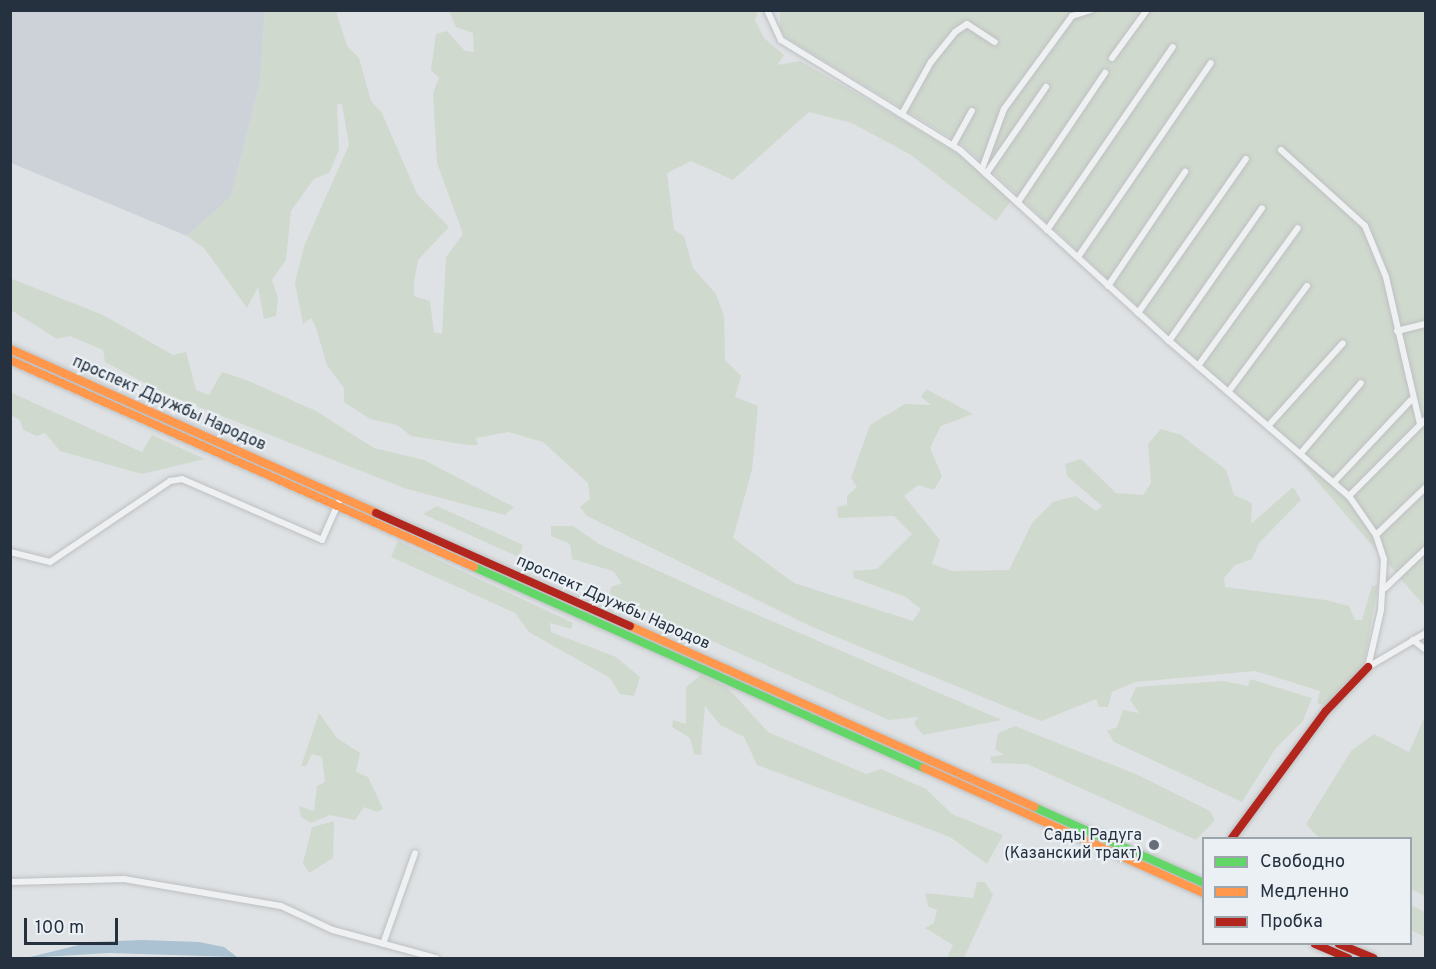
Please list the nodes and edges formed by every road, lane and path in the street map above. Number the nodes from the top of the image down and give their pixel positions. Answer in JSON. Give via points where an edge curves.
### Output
{"nodes":[{"id":1,"x":766,"y":10,"type":"edge"},
{"id":2,"x":1091,"y":10,"type":"edge"},
{"id":3,"x":1147,"y":10,"type":"edge"},
{"id":4,"x":995,"y":42,"type":"dead end"},
{"id":5,"x":1173,"y":47,"type":"dead end"},
{"id":6,"x":1112,"y":58,"type":"dead end"},
{"id":7,"x":1211,"y":63,"type":"dead end"},
{"id":8,"x":1105,"y":73,"type":"dead end"},
{"id":9,"x":1046,"y":87,"type":"dead end"},
{"id":10,"x":972,"y":111,"type":"dead end"},
{"id":11,"x":902,"y":114,"type":"junction"},
{"id":12,"x":953,"y":145,"type":"junction"},
{"id":13,"x":1281,"y":150,"type":"dead end"},
{"id":14,"x":1246,"y":159,"type":"dead end"},
{"id":15,"x":984,"y":171,"type":"junction"},
{"id":16,"x":1185,"y":172,"type":"dead end"},
{"id":17,"x":1018,"y":202,"type":"junction"},
{"id":18,"x":1262,"y":208,"type":"dead end"},
{"id":19,"x":1298,"y":228,"type":"dead end"},
{"id":20,"x":1047,"y":230,"type":"junction"},
{"id":21,"x":1078,"y":257,"type":"junction"},
{"id":22,"x":1108,"y":286,"type":"junction"},
{"id":23,"x":1307,"y":286,"type":"dead end"},
{"id":24,"x":1138,"y":313,"type":"junction"},
{"id":25,"x":1425,"y":324,"type":"edge"},
{"id":26,"x":1397,"y":332,"type":"junction"},
{"id":27,"x":1169,"y":341,"type":"junction"},
{"id":28,"x":1343,"y":343,"type":"dead end"},
{"id":29,"x":10,"y":349,"type":"edge"},
{"id":30,"x":10,"y":360,"type":"edge"},
{"id":31,"x":1198,"y":366,"type":"junction"},
{"id":32,"x":1361,"y":383,"type":"dead end"},
{"id":33,"x":1229,"y":391,"type":"junction"},
{"id":34,"x":1411,"y":400,"type":"junction"},
{"id":35,"x":1423,"y":421,"type":"edge"},
{"id":36,"x":1269,"y":425,"type":"junction"},
{"id":37,"x":1301,"y":453,"type":"junction"},
{"id":38,"x":1334,"y":482,"type":"junction"},
{"id":39,"x":1425,"y":487,"type":"edge"},
{"id":40,"x":1349,"y":496,"type":"junction"},
{"id":41,"x":341,"y":497,"type":"junction"},
{"id":42,"x":337,"y":506,"type":"junction"},
{"id":43,"x":1376,"y":535,"type":"junction"},
{"id":44,"x":1425,"y":549,"type":"edge"},
{"id":45,"x":10,"y":552,"type":"edge"},
{"id":46,"x":1385,"y":588,"type":"junction"},
{"id":47,"x":1425,"y":633,"type":"edge"},
{"id":48,"x":1413,"y":640,"type":"junction"},
{"id":49,"x":1425,"y":650,"type":"edge"},
{"id":50,"x":1368,"y":667,"type":"junction"},
{"id":51,"x":1233,"y":837,"type":"edge"},
{"id":52,"x":415,"y":854,"type":"dead end"},
{"id":53,"x":10,"y":882,"type":"edge"},
{"id":54,"x":1202,"y":882,"type":"edge"},
{"id":55,"x":1202,"y":893,"type":"edge"},
{"id":56,"x":382,"y":944,"type":"junction"},
{"id":57,"x":1317,"y":945,"type":"edge"},
{"id":58,"x":1341,"y":945,"type":"edge"},
{"id":59,"x":436,"y":958,"type":"edge"},
{"id":60,"x":1348,"y":958,"type":"edge"},
{"id":61,"x":1373,"y":958,"type":"edge"}],
"edges":[{"from":1,"to":11,"type":"street","via":[[781,40]]},
{"from":2,"to":15,"type":"street","via":[[1072,16],[1004,109]]},
{"from":3,"to":6,"type":"street"},
{"from":4,"to":11,"type":"street","via":[[967,24],[955,32],[930,62]]},
{"from":5,"to":20,"type":"street"},
{"from":7,"to":21,"type":"street"},
{"from":8,"to":17,"type":"street"},
{"from":9,"to":15,"type":"street"},
{"from":10,"to":12,"type":"street"},
{"from":11,"to":12,"type":"street"},
{"from":12,"to":15,"type":"street"},
{"from":13,"to":26,"type":"street","via":[[1365,226],[1386,278]]},
{"from":14,"to":24,"type":"street"},
{"from":15,"to":17,"type":"street"},
{"from":16,"to":22,"type":"street"},
{"from":17,"to":20,"type":"street"},
{"from":18,"to":27,"type":"street"},
{"from":19,"to":31,"type":"street"},
{"from":20,"to":21,"type":"street"},
{"from":21,"to":22,"type":"street"},
{"from":22,"to":24,"type":"street"},
{"from":23,"to":33,"type":"street"},
{"from":24,"to":27,"type":"street"},
{"from":25,"to":26,"type":"street"},
{"from":26,"to":34,"type":"street"},
{"from":27,"to":31,"type":"street"},
{"from":28,"to":36,"type":"street"},
{"from":29,"to":41,"type":"main road","name":"проспект Дружбы Народов"},
{"from":30,"to":42,"type":"main road","name":"проспект Дружбы Народов"},
{"from":31,"to":33,"type":"street"},
{"from":32,"to":37,"type":"street"},
{"from":33,"to":36,"type":"street"},
{"from":34,"to":35,"type":"street"},
{"from":34,"to":38,"type":"street"},
{"from":35,"to":40,"type":"street"},
{"from":36,"to":37,"type":"street"},
{"from":37,"to":38,"type":"street"},
{"from":38,"to":40,"type":"street"},
{"from":39,"to":43,"type":"street"},
{"from":40,"to":43,"type":"street"},
{"from":41,"to":42,"type":"street"},
{"from":41,"to":54,"type":"main road","name":"проспект Дружбы Народов"},
{"from":42,"to":45,"type":"street","via":[[322,540],[182,479],[170,481],[50,562]]},
{"from":42,"to":55,"type":"main road","name":"проспект Дружбы Народов"},
{"from":43,"to":46,"type":"street","via":[[1384,559]]},
{"from":44,"to":46,"type":"street"},
{"from":46,"to":50,"type":"street"},
{"from":47,"to":48,"type":"street"},
{"from":48,"to":49,"type":"street"},
{"from":48,"to":50,"type":"street"},
{"from":50,"to":51,"type":"main road","via":[[1326,711]]},
{"from":52,"to":56,"type":"street"},
{"from":53,"to":56,"type":"street","via":[[124,879],[280,906]]},
{"from":56,"to":59,"type":"street"},
{"from":57,"to":60,"type":"main road"},
{"from":58,"to":61,"type":"main road"}]}
